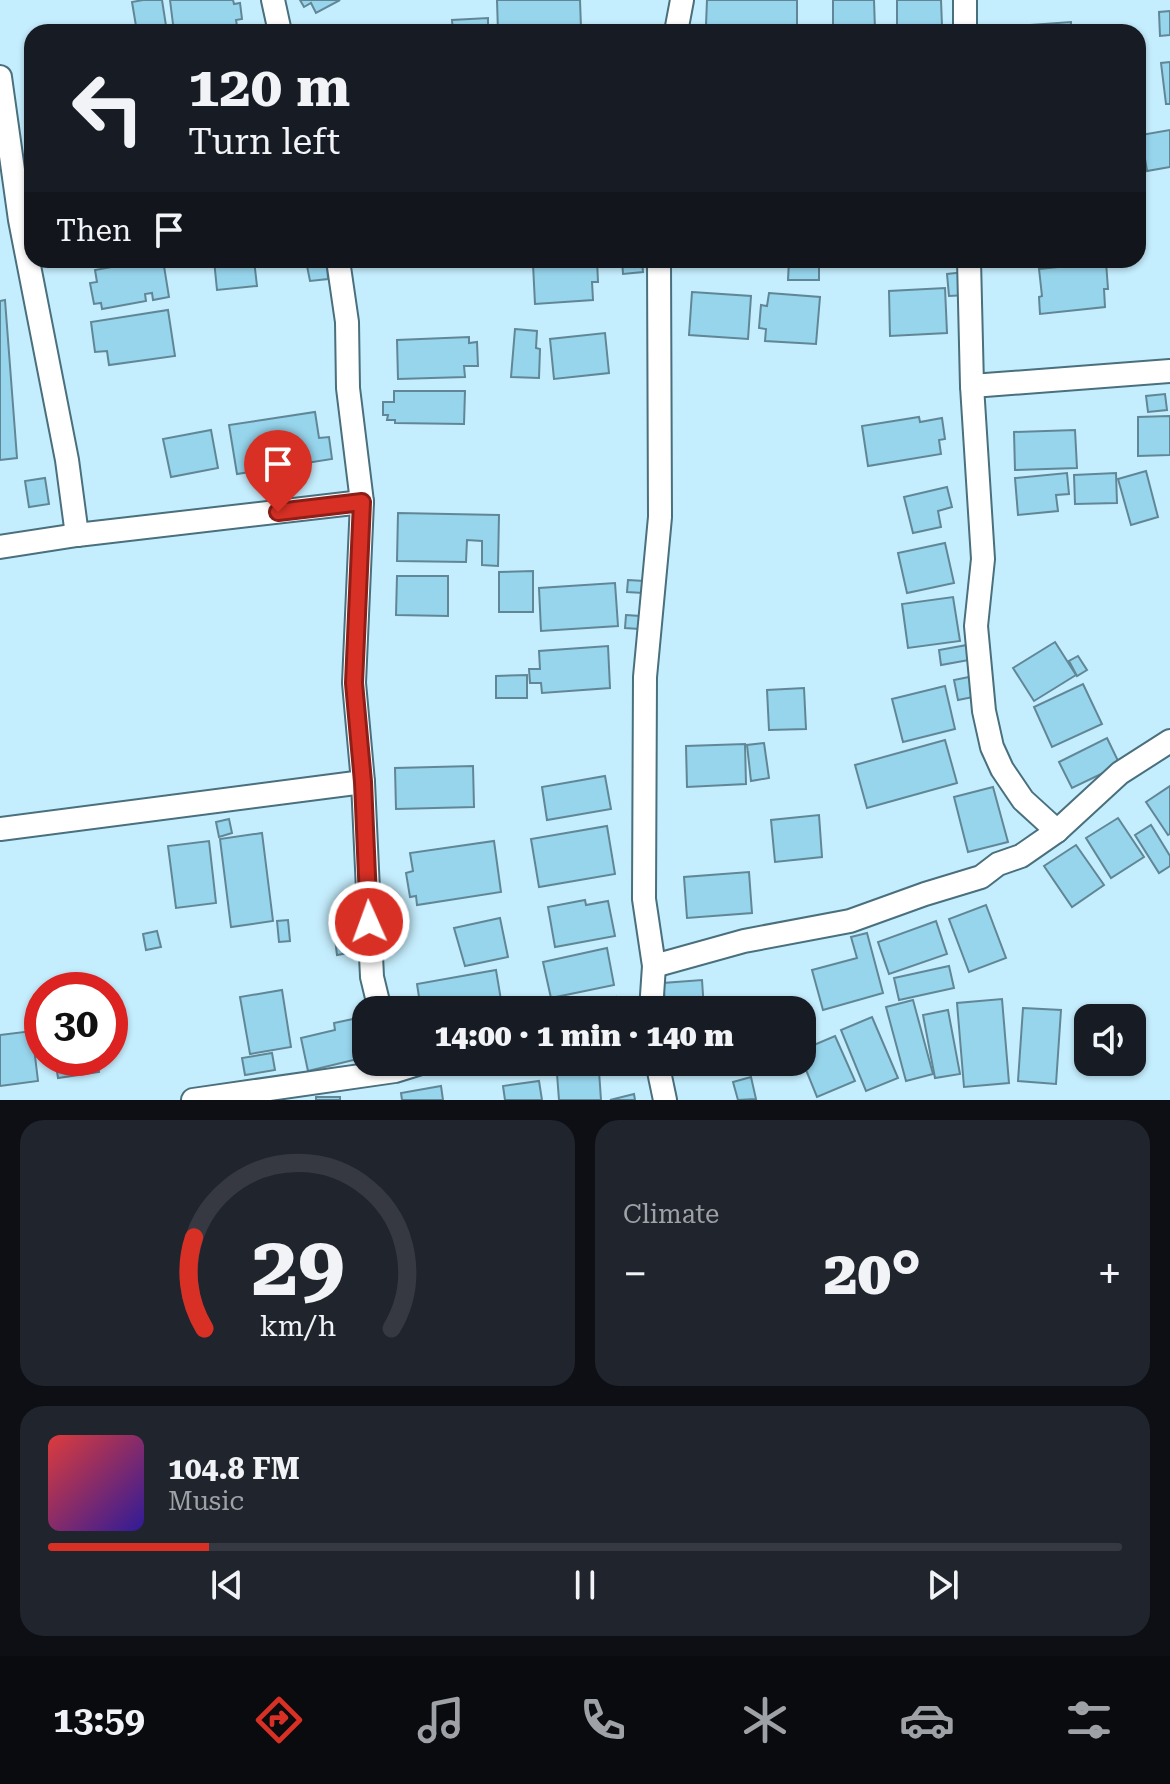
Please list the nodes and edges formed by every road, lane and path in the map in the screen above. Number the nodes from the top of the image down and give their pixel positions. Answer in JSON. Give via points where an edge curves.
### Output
{"nodes":[{"id":1,"x":273,"y":0,"type":"edge"},
{"id":2,"x":682,"y":0,"type":"edge"},
{"id":3,"x":965,"y":0,"type":"edge"},
{"id":4,"x":278,"y":24,"type":"edge"},
{"id":5,"x":678,"y":24,"type":"edge"},
{"id":6,"x":965,"y":24,"type":"edge"},
{"id":7,"x":0,"y":77,"type":"edge"},
{"id":8,"x":24,"y":240,"type":"edge"},
{"id":9,"x":29,"y":268,"type":"edge"},
{"id":10,"x":339,"y":268,"type":"edge"},
{"id":11,"x":659,"y":268,"type":"edge"},
{"id":12,"x":969,"y":268,"type":"edge"},
{"id":13,"x":1170,"y":371,"type":"edge"},
{"id":14,"x":972,"y":386,"type":"junction"},
{"id":15,"x":362,"y":502,"type":"junction"},
{"id":16,"x":77,"y":535,"type":"junction"},
{"id":17,"x":0,"y":547,"type":"edge"},
{"id":18,"x":1170,"y":741,"type":"edge"},
{"id":19,"x":363,"y":782,"type":"junction"},
{"id":20,"x":0,"y":829,"type":"edge"},
{"id":21,"x":1057,"y":831,"type":"junction"},
{"id":22,"x":654,"y":966,"type":"junction"},
{"id":23,"x":377,"y":996,"type":"edge"},
{"id":24,"x":652,"y":996,"type":"edge"},
{"id":25,"x":352,"y":1073,"type":"edge"},
{"id":26,"x":660,"y":1076,"type":"edge"},
{"id":27,"x":193,"y":1100,"type":"edge"},
{"id":28,"x":665,"y":1100,"type":"edge"}],
"edges":[{"from":1,"to":4,"type":"street"},
{"from":2,"to":5,"type":"street"},
{"from":3,"to":6,"type":"street"},
{"from":7,"to":8,"type":"street"},
{"from":9,"to":16,"type":"street"},
{"from":10,"to":15,"type":"street"},
{"from":11,"to":22,"type":"street","via":[[660,517],[645,677],[644,899]]},
{"from":12,"to":14,"type":"street"},
{"from":13,"to":14,"type":"street"},
{"from":14,"to":21,"type":"street","via":[[983,559],[976,626],[984,711],[1002,769],[1023,800]]},
{"from":15,"to":16,"type":"street"},
{"from":15,"to":19,"type":"street","via":[[354,683]]},
{"from":16,"to":17,"type":"street"},
{"from":18,"to":21,"type":"street","via":[[1120,773]]},
{"from":19,"to":20,"type":"street"},
{"from":19,"to":23,"type":"street"},
{"from":21,"to":22,"type":"street","via":[[981,877],[850,921],[744,941]]},
{"from":22,"to":24,"type":"street"},
{"from":25,"to":27,"type":"street"},
{"from":26,"to":28,"type":"street"}]}
